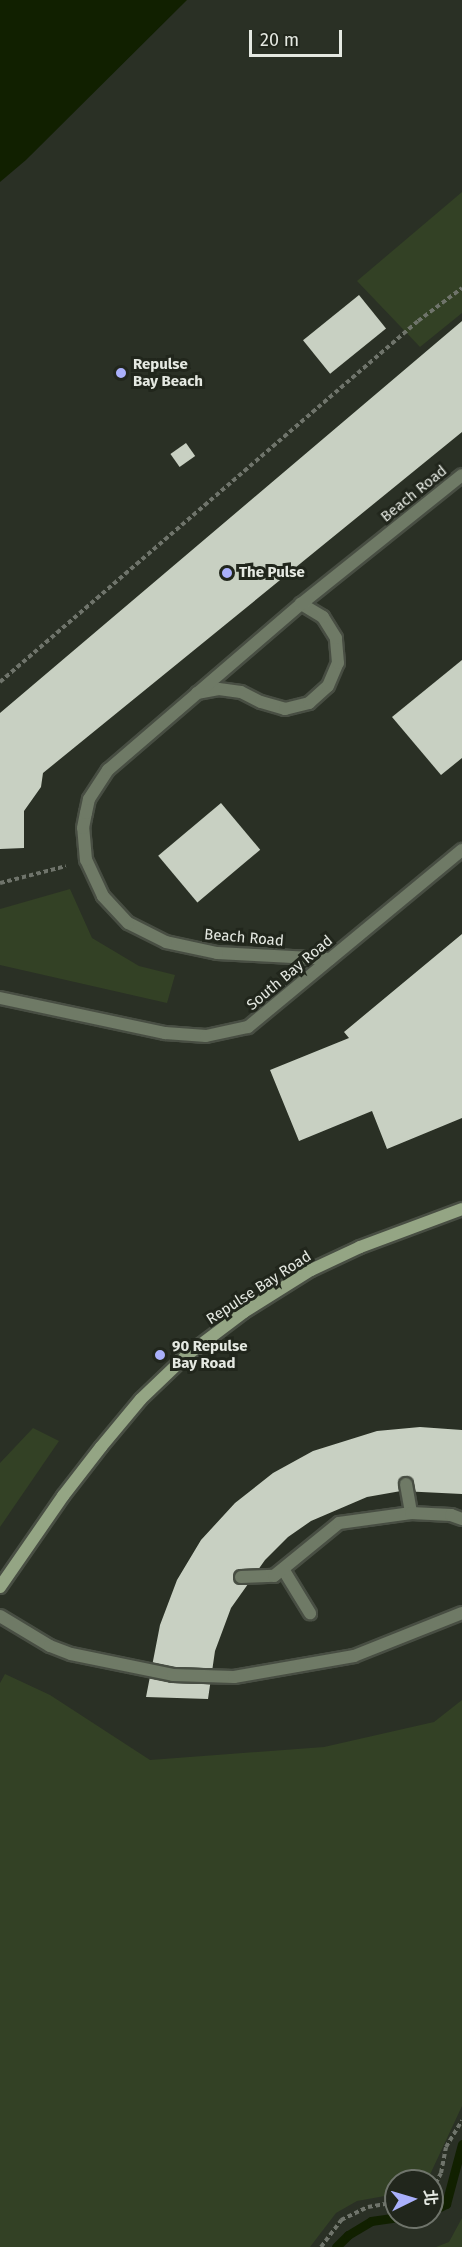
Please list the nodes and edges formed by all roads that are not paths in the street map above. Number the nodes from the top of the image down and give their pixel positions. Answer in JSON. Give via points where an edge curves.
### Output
{"nodes":[{"id":1,"x":462,"y":475,"type":"edge"},
{"id":2,"x":301,"y":604,"type":"junction"},
{"id":3,"x":197,"y":693,"type":"junction"},
{"id":4,"x":462,"y":850,"type":"edge"},
{"id":5,"x":330,"y":958,"type":"junction"},
{"id":6,"x":0,"y":998,"type":"edge"},
{"id":7,"x":462,"y":1209,"type":"edge"},
{"id":8,"x":406,"y":1484,"type":"dead end"},
{"id":9,"x":411,"y":1513,"type":"junction"},
{"id":10,"x":462,"y":1519,"type":"edge"},
{"id":11,"x":283,"y":1569,"type":"junction"},
{"id":12,"x":241,"y":1577,"type":"dead end"},
{"id":13,"x":0,"y":1587,"type":"edge"},
{"id":14,"x":310,"y":1613,"type":"dead end"},
{"id":15,"x":462,"y":1613,"type":"edge"},
{"id":16,"x":0,"y":1616,"type":"edge"}],
"edges":[{"from":1,"to":2,"type":"street","name":"Beach Road"},
{"from":2,"to":3,"type":"street","name":"Beach Road"},
{"from":2,"to":3,"type":"street","via":[[323,617],[336,638],[338,663],[328,686],[309,703],[285,709],[241,692],[219,689]]},
{"from":3,"to":5,"type":"street","name":"Beach Road","via":[[108,770],[90,799],[83,828],[86,860],[103,896],[128,923],[166,942],[217,953]]},
{"from":4,"to":5,"type":"street","name":"South Bay Road"},
{"from":5,"to":6,"type":"street","name":"South Bay Road","via":[[248,1027],[206,1036],[165,1033]]},
{"from":7,"to":13,"type":"main road","name":"Repulse Bay Road","via":[[360,1246],[311,1270],[244,1312],[187,1355],[141,1400],[88,1463]]},
{"from":8,"to":9,"type":"street"},
{"from":9,"to":10,"type":"street"},
{"from":9,"to":11,"type":"street","via":[[339,1523]]},
{"from":11,"to":12,"type":"street","via":[[274,1576]]},
{"from":11,"to":14,"type":"street"},
{"from":15,"to":16,"type":"street","via":[[354,1656],[234,1677],[173,1675],[71,1654]]}]}
